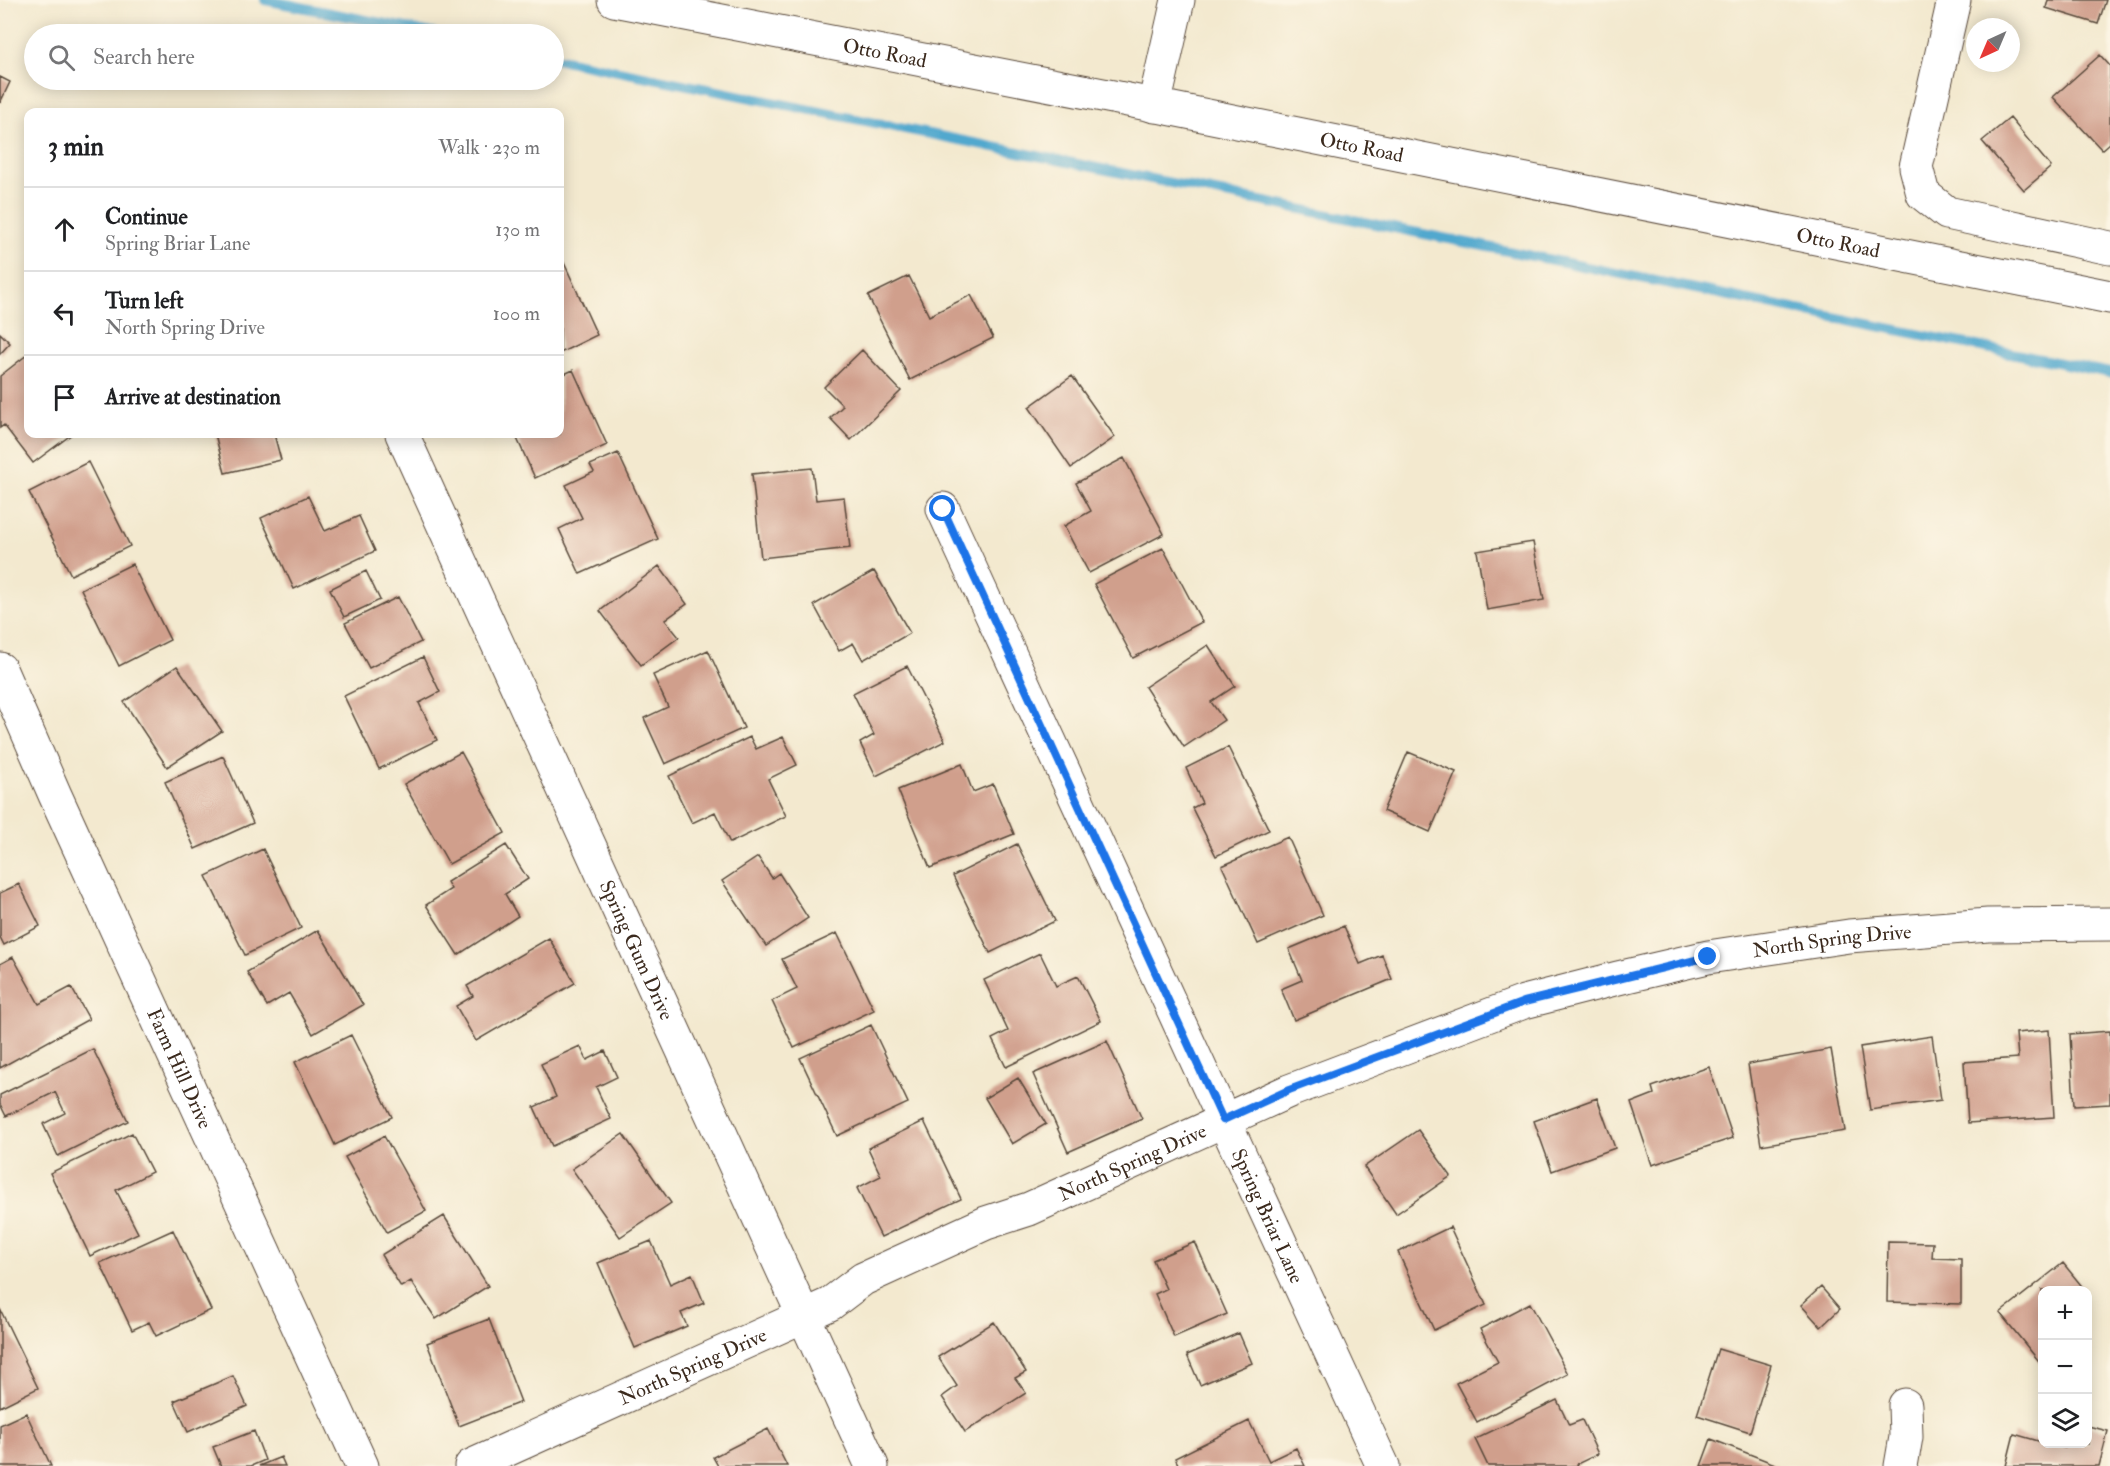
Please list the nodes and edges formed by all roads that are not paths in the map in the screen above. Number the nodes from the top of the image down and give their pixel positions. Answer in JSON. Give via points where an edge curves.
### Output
{"nodes":[{"id":1,"x":614,"y":0,"type":"edge"},
{"id":2,"x":1178,"y":0,"type":"edge"},
{"id":3,"x":1954,"y":0,"type":"edge"},
{"id":4,"x":1154,"y":106,"type":"junction"},
{"id":5,"x":2110,"y":248,"type":"edge"},
{"id":6,"x":2110,"y":297,"type":"edge"},
{"id":7,"x":404,"y":438,"type":"edge"},
{"id":8,"x":943,"y":509,"type":"dead end"},
{"id":9,"x":0,"y":669,"type":"edge"},
{"id":10,"x":2110,"y":924,"type":"edge"},
{"id":11,"x":1223,"y":1120,"type":"junction"},
{"id":12,"x":804,"y":1316,"type":"junction"},
{"id":13,"x":1905,"y":1405,"type":"dead end"},
{"id":14,"x":362,"y":1466,"type":"edge"},
{"id":15,"x":471,"y":1466,"type":"edge"},
{"id":16,"x":872,"y":1466,"type":"edge"},
{"id":17,"x":1383,"y":1466,"type":"edge"},
{"id":18,"x":1901,"y":1466,"type":"edge"}],
"edges":[{"from":1,"to":4,"type":"street","name":"Otto Road"},
{"from":2,"to":4,"type":"street"},
{"from":3,"to":5,"type":"street","via":[[1916,167],[1923,194],[1947,213]]},
{"from":4,"to":6,"type":"street","name":"Otto Road"},
{"from":7,"to":12,"type":"street","name":"Spring Gum Drive"},
{"from":8,"to":11,"type":"street","name":"Spring Briar Lane"},
{"from":9,"to":14,"type":"street","name":"Farm Hill Drive"},
{"from":10,"to":11,"type":"street","name":"North Spring Drive","via":[[1964,927],[1849,936],[1708,957],[1524,1002],[1289,1090]]},
{"from":11,"to":12,"type":"street","name":"North Spring Drive","via":[[1029,1209],[986,1223],[863,1279],[830,1304]]},
{"from":11,"to":17,"type":"street","name":"Spring Briar Lane"},
{"from":12,"to":15,"type":"street","name":"North Spring Drive"},
{"from":12,"to":16,"type":"street","name":"Spring Gum Drive"},
{"from":13,"to":18,"type":"street","via":[[1906,1437]]}]}
